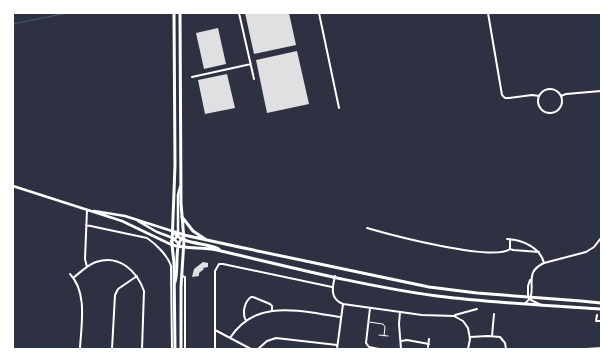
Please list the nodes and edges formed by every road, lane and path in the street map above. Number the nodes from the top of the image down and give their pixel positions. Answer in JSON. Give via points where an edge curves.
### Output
{"nodes":[{"id":1,"x":174,"y":13,"type":"edge"},
{"id":2,"x":180,"y":13,"type":"edge"},
{"id":3,"x":239,"y":13,"type":"edge"},
{"id":4,"x":319,"y":13,"type":"edge"},
{"id":5,"x":488,"y":13,"type":"edge"},
{"id":6,"x":251,"y":64,"type":"junction"},
{"id":7,"x":192,"y":77,"type":"dead end"},
{"id":8,"x":254,"y":79,"type":"dead end"},
{"id":9,"x":601,"y":91,"type":"edge"},
{"id":10,"x":539,"y":96,"type":"junction"},
{"id":11,"x":561,"y":96,"type":"junction"},
{"id":12,"x":340,"y":108,"type":"dead end"},
{"id":13,"x":181,"y":185,"type":"junction"},
{"id":14,"x":13,"y":186,"type":"edge"},
{"id":15,"x":87,"y":210,"type":"junction"},
{"id":16,"x":182,"y":217,"type":"junction"},
{"id":17,"x":134,"y":219,"type":"junction"},
{"id":18,"x":86,"y":225,"type":"junction"},
{"id":19,"x":367,"y":228,"type":"dead end"},
{"id":20,"x":172,"y":229,"type":"junction"},
{"id":21,"x":184,"y":237,"type":"junction"},
{"id":22,"x":174,"y":238,"type":"junction"},
{"id":23,"x":601,"y":238,"type":"edge"},
{"id":24,"x":207,"y":240,"type":"junction"},
{"id":25,"x":180,"y":246,"type":"junction"},
{"id":26,"x":510,"y":249,"type":"junction"},
{"id":27,"x":226,"y":252,"type":"junction"},
{"id":28,"x":539,"y":252,"type":"junction"},
{"id":29,"x":544,"y":263,"type":"junction"},
{"id":30,"x":87,"y":267,"type":"junction"},
{"id":31,"x":70,"y":274,"type":"dead end"},
{"id":32,"x":137,"y":276,"type":"junction"},
{"id":33,"x":182,"y":276,"type":"junction"},
{"id":34,"x":335,"y":276,"type":"junction"},
{"id":35,"x":73,"y":278,"type":"junction"},
{"id":36,"x":531,"y":279,"type":"junction"},
{"id":37,"x":174,"y":284,"type":"junction"},
{"id":38,"x":332,"y":287,"type":"junction"},
{"id":39,"x":529,"y":298,"type":"junction"},
{"id":40,"x":601,"y":303,"type":"edge"},
{"id":41,"x":343,"y":304,"type":"junction"},
{"id":42,"x":523,"y":304,"type":"junction"},
{"id":43,"x":543,"y":305,"type":"junction"},
{"id":44,"x":370,"y":308,"type":"junction"},
{"id":45,"x":477,"y":309,"type":"dead end"},
{"id":46,"x":601,"y":309,"type":"edge"},
{"id":47,"x":272,"y":310,"type":"junction"},
{"id":48,"x":400,"y":312,"type":"junction"},
{"id":49,"x":494,"y":314,"type":"dead end"},
{"id":50,"x":597,"y":314,"type":"dead end"},
{"id":51,"x":454,"y":316,"type":"junction"},
{"id":52,"x":341,"y":317,"type":"junction"},
{"id":53,"x":246,"y":321,"type":"junction"},
{"id":54,"x":601,"y":321,"type":"edge"},
{"id":55,"x":369,"y":322,"type":"junction"},
{"id":56,"x":215,"y":330,"type":"junction"},
{"id":57,"x":379,"y":335,"type":"dead end"},
{"id":58,"x":384,"y":336,"type":"junction"},
{"id":59,"x":388,"y":336,"type":"dead end"},
{"id":60,"x":492,"y":336,"type":"junction"},
{"id":61,"x":470,"y":337,"type":"junction"},
{"id":62,"x":230,"y":338,"type":"junction"},
{"id":63,"x":429,"y":339,"type":"dead end"},
{"id":64,"x":401,"y":341,"type":"junction"},
{"id":65,"x":429,"y":344,"type":"junction"},
{"id":66,"x":337,"y":346,"type":"junction"},
{"id":67,"x":428,"y":347,"type":"dead end"},
{"id":68,"x":601,"y":348,"type":"edge"},
{"id":69,"x":80,"y":349,"type":"edge"},
{"id":70,"x":112,"y":349,"type":"edge"},
{"id":71,"x":142,"y":349,"type":"edge"},
{"id":72,"x":172,"y":349,"type":"edge"},
{"id":73,"x":175,"y":349,"type":"edge"},
{"id":74,"x":181,"y":349,"type":"edge"},
{"id":75,"x":185,"y":349,"type":"edge"},
{"id":76,"x":215,"y":349,"type":"edge"},
{"id":77,"x":251,"y":349,"type":"edge"},
{"id":78,"x":258,"y":349,"type":"edge"},
{"id":79,"x":337,"y":349,"type":"edge"},
{"id":80,"x":380,"y":349,"type":"edge"},
{"id":81,"x":401,"y":349,"type":"edge"},
{"id":82,"x":468,"y":349,"type":"edge"},
{"id":83,"x":506,"y":349,"type":"edge"},
{"id":84,"x":588,"y":349,"type":"edge"}],
"edges":[{"from":1,"to":20,"type":"main road","via":[[175,165]]},
{"from":2,"to":13,"type":"main road"},
{"from":3,"to":6,"type":"street"},
{"from":4,"to":12,"type":"street"},
{"from":5,"to":10,"type":"street","via":[[502,95],[505,98]]},
{"from":6,"to":7,"type":"street"},
{"from":6,"to":8,"type":"street"},
{"from":9,"to":11,"type":"street"},
{"from":10,"to":11,"type":"street","via":[[549,89]]},
{"from":10,"to":11,"type":"street","via":[[539,107],[551,113],[560,107]]},
{"from":13,"to":16,"type":"main road"},
{"from":13,"to":22,"type":"street"},
{"from":14,"to":15,"type":"street"},
{"from":15,"to":17,"type":"street"},
{"from":15,"to":18,"type":"street"},
{"from":15,"to":22,"type":"street","via":[[122,221],[164,241]]},
{"from":16,"to":21,"type":"main road"},
{"from":16,"to":24,"type":"main road","via":[[193,231]]},
{"from":17,"to":20,"type":"street"},
{"from":17,"to":22,"type":"street","via":[[156,232]]},
{"from":18,"to":30,"type":"street"},
{"from":18,"to":72,"type":"street","via":[[147,238],[169,261]]},
{"from":19,"to":26,"type":"street","via":[[445,247],[503,253]]},
{"from":20,"to":22,"type":"main road"},
{"from":20,"to":22,"type":"main road"},
{"from":21,"to":22,"type":"main road"},
{"from":21,"to":24,"type":"main road"},
{"from":21,"to":25,"type":"main road"},
{"from":21,"to":25,"type":"main road"},
{"from":21,"to":27,"type":"main road"},
{"from":22,"to":25,"type":"main road"},
{"from":22,"to":25,"type":"street"},
{"from":22,"to":37,"type":"main road"},
{"from":23,"to":29,"type":"street","via":[[586,252]]},
{"from":24,"to":39,"type":"main road","via":[[429,287]]},
{"from":25,"to":27,"type":"main road"},
{"from":25,"to":33,"type":"main road","via":[[183,253]]},
{"from":25,"to":37,"type":"main road"},
{"from":26,"to":28,"type":"street"},
{"from":26,"to":28,"type":"street","via":[[509,239],[527,244]]},
{"from":27,"to":34,"type":"main road"},
{"from":28,"to":29,"type":"street"},
{"from":29,"to":36,"type":"street","via":[[534,270]]},
{"from":30,"to":32,"type":"street","via":[[96,262],[114,260],[130,268]]},
{"from":30,"to":35,"type":"street"},
{"from":31,"to":35,"type":"street"},
{"from":32,"to":70,"type":"street","via":[[118,289],[115,295]]},
{"from":32,"to":71,"type":"street","via":[[144,291]]},
{"from":33,"to":74,"type":"main road"},
{"from":33,"to":75,"type":"street","via":[[185,277]]},
{"from":34,"to":38,"type":"street"},
{"from":34,"to":42,"type":"main road","via":[[435,295]]},
{"from":35,"to":69,"type":"street","via":[[82,301]]},
{"from":36,"to":39,"type":"street"},
{"from":36,"to":39,"type":"street","via":[[528,286]]},
{"from":37,"to":73,"type":"main road"},
{"from":38,"to":41,"type":"street","via":[[334,298]]},
{"from":38,"to":56,"type":"street","via":[[223,264],[217,265]]},
{"from":39,"to":40,"type":"main road"},
{"from":39,"to":42,"type":"street"},
{"from":39,"to":43,"type":"street"},
{"from":41,"to":44,"type":"street"},
{"from":41,"to":52,"type":"street"},
{"from":42,"to":43,"type":"main road"},
{"from":43,"to":46,"type":"main road"},
{"from":44,"to":48,"type":"street"},
{"from":44,"to":55,"type":"street"},
{"from":45,"to":51,"type":"street"},
{"from":47,"to":52,"type":"street","via":[[282,309]]},
{"from":47,"to":53,"type":"street","via":[[257,314]]},
{"from":47,"to":53,"type":"street","via":[[270,304],[251,297],[244,309]]},
{"from":48,"to":51,"type":"street"},
{"from":48,"to":64,"type":"street","via":[[398,322]]},
{"from":49,"to":60,"type":"street"},
{"from":50,"to":54,"type":"street","via":[[596,321]]},
{"from":51,"to":61,"type":"street","via":[[465,323]]},
{"from":52,"to":66,"type":"street"},
{"from":53,"to":62,"type":"street"},
{"from":55,"to":58,"type":"lane","via":[[384,325]]},
{"from":55,"to":80,"type":"street","via":[[367,344],[369,347]]},
{"from":56,"to":62,"type":"street"},
{"from":56,"to":76,"type":"street"},
{"from":57,"to":58,"type":"lane"},
{"from":58,"to":59,"type":"lane"},
{"from":60,"to":61,"type":"street"},
{"from":60,"to":83,"type":"street","via":[[502,338]]},
{"from":61,"to":82,"type":"street"},
{"from":62,"to":77,"type":"street"},
{"from":63,"to":65,"type":"street"},
{"from":64,"to":65,"type":"street"},
{"from":64,"to":81,"type":"street"},
{"from":65,"to":67,"type":"street"},
{"from":66,"to":78,"type":"street","via":[[276,338],[267,341]]},
{"from":66,"to":79,"type":"street"},
{"from":68,"to":84,"type":"street"}]}
